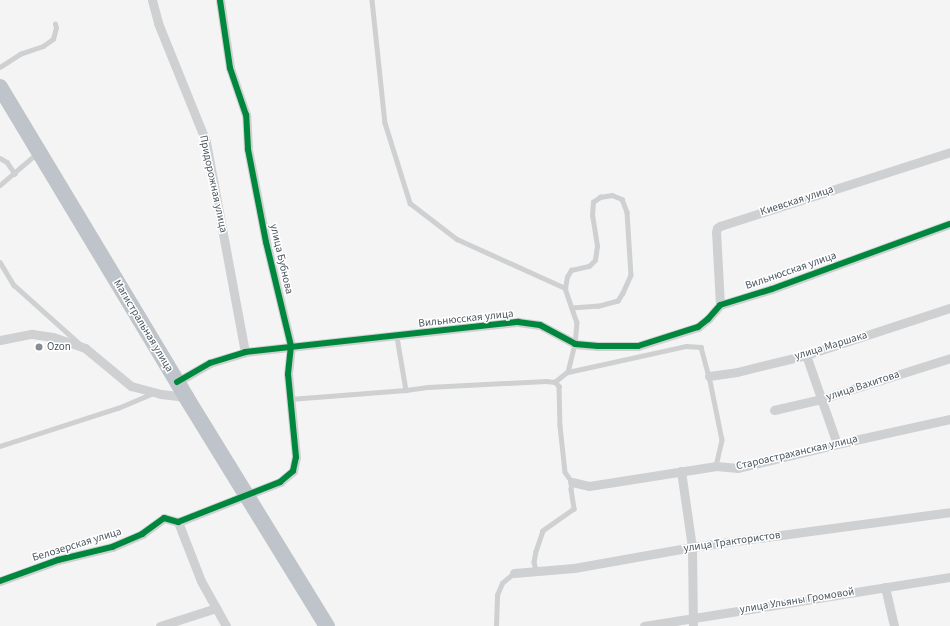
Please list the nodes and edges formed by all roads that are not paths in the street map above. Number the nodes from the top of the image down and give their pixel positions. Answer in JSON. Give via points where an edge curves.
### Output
{"nodes":[{"id":1,"x":152,"y":0,"type":"edge"},
{"id":2,"x":220,"y":0,"type":"edge"},
{"id":3,"x":372,"y":0,"type":"edge"},
{"id":4,"x":55,"y":24,"type":"dead end"},
{"id":5,"x":0,"y":66,"type":"edge"},
{"id":6,"x":0,"y":87,"type":"edge"},
{"id":7,"x":39,"y":152,"type":"junction"},
{"id":8,"x":950,"y":152,"type":"edge"},
{"id":9,"x":0,"y":158,"type":"edge"},
{"id":10,"x":15,"y":174,"type":"junction"},
{"id":11,"x":0,"y":186,"type":"edge"},
{"id":12,"x":950,"y":224,"type":"edge"},
{"id":13,"x":0,"y":262,"type":"edge"},
{"id":14,"x":565,"y":288,"type":"junction"},
{"id":15,"x":720,"y":305,"type":"junction"},
{"id":16,"x":572,"y":308,"type":"junction"},
{"id":17,"x":950,"y":308,"type":"edge"},
{"id":18,"x":397,"y":337,"type":"junction"},
{"id":19,"x":0,"y":340,"type":"edge"},
{"id":20,"x":575,"y":344,"type":"junction"},
{"id":21,"x":291,"y":346,"type":"junction"},
{"id":22,"x":85,"y":348,"type":"junction"},
{"id":23,"x":245,"y":352,"type":"junction"},
{"id":24,"x":806,"y":355,"type":"junction"},
{"id":25,"x":950,"y":358,"type":"edge"},
{"id":26,"x":568,"y":372,"type":"junction"},
{"id":27,"x":709,"y":376,"type":"junction"},
{"id":28,"x":177,"y":382,"type":"junction"},
{"id":29,"x":555,"y":382,"type":"junction"},
{"id":30,"x":406,"y":390,"type":"junction"},
{"id":31,"x":154,"y":392,"type":"junction"},
{"id":32,"x":186,"y":397,"type":"junction"},
{"id":33,"x":290,"y":399,"type":"junction"},
{"id":34,"x":822,"y":399,"type":"junction"},
{"id":35,"x":774,"y":410,"type":"dead end"},
{"id":36,"x":950,"y":419,"type":"edge"},
{"id":37,"x":837,"y":444,"type":"junction"},
{"id":38,"x":0,"y":446,"type":"edge"},
{"id":39,"x":716,"y":466,"type":"junction"},
{"id":40,"x":681,"y":471,"type":"junction"},
{"id":41,"x":572,"y":482,"type":"junction"},
{"id":42,"x":246,"y":496,"type":"junction"},
{"id":43,"x":950,"y":512,"type":"edge"},
{"id":44,"x":178,"y":522,"type":"junction"},
{"id":45,"x":692,"y":547,"type":"junction"},
{"id":46,"x":536,"y":570,"type":"junction"},
{"id":47,"x":514,"y":573,"type":"joint"},
{"id":48,"x":950,"y":577,"type":"edge"},
{"id":49,"x":0,"y":581,"type":"edge"},
{"id":50,"x":885,"y":587,"type":"junction"},
{"id":51,"x":216,"y":608,"type":"junction"},
{"id":52,"x":693,"y":622,"type":"edge"},
{"id":53,"x":160,"y":626,"type":"edge"},
{"id":54,"x":226,"y":626,"type":"edge"},
{"id":55,"x":327,"y":626,"type":"edge"},
{"id":56,"x":496,"y":626,"type":"edge"},
{"id":57,"x":644,"y":626,"type":"edge"},
{"id":58,"x":894,"y":626,"type":"edge"}],
"edges":[{"from":1,"to":23,"type":"street","name":"Придорожная улица","via":[[158,23],[206,142]]},
{"from":2,"to":21,"type":"street","name":"улица Бубнова","via":[[230,68],[246,115],[248,149],[266,242]]},
{"from":3,"to":14,"type":"lane","via":[[385,123],[410,203],[457,239]]},
{"from":4,"to":5,"type":"lane","via":[[53,39]]},
{"from":6,"to":7,"type":"highway","name":"Магистральная улица"},
{"from":7,"to":10,"type":"lane"},
{"from":7,"to":28,"type":"highway","name":"Магистральная улица"},
{"from":8,"to":15,"type":"street","name":"Киевская улица","via":[[720,226],[716,232]]},
{"from":9,"to":10,"type":"lane","via":[[7,162]]},
{"from":10,"to":11,"type":"lane"},
{"from":12,"to":15,"type":"street","name":"Вильнюсская улица","via":[[772,289]]},
{"from":13,"to":22,"type":"lane","via":[[14,285]]},
{"from":14,"to":16,"type":"lane"},
{"from":14,"to":16,"type":"lane","via":[[570,270],[589,266],[595,260],[597,246],[592,216],[593,202],[600,197],[612,195],[622,199],[627,212],[631,275],[623,293],[618,301],[599,306]]},
{"from":15,"to":20,"type":"street","name":"Вильнюсская улица","via":[[698,327],[638,346]]},
{"from":16,"to":20,"type":"lane","via":[[577,322]]},
{"from":17,"to":24,"type":"street","name":"улица Маршака"},
{"from":18,"to":20,"type":"street","name":"Вильнюсская улица","via":[[518,322],[540,325]]},
{"from":18,"to":21,"type":"street","name":"Вильнюсская улица"},
{"from":18,"to":30,"type":"lane"},
{"from":19,"to":22,"type":"street","via":[[32,334]]},
{"from":20,"to":26,"type":"lane"},
{"from":21,"to":23,"type":"street","name":"Вильнюсская улица"},
{"from":21,"to":33,"type":"street","name":"улица Бубнова","via":[[288,374]]},
{"from":22,"to":31,"type":"street","via":[[131,386]]},
{"from":23,"to":28,"type":"street","name":"Вильнюсская улица","via":[[210,364]]},
{"from":24,"to":27,"type":"street","name":"улица Маршака","via":[[737,372]]},
{"from":24,"to":34,"type":"street"},
{"from":25,"to":34,"type":"street","name":"улица Вахитова"},
{"from":26,"to":27,"type":"lane","via":[[686,346],[701,348]]},
{"from":26,"to":29,"type":"lane"},
{"from":27,"to":39,"type":"lane","via":[[722,440]]},
{"from":28,"to":32,"type":"highway","name":"Магистральная улица"},
{"from":29,"to":30,"type":"lane"},
{"from":29,"to":41,"type":"lane","via":[[559,386],[565,472]]},
{"from":30,"to":33,"type":"lane"},
{"from":31,"to":32,"type":"street"},
{"from":31,"to":38,"type":"lane","via":[[118,408]]},
{"from":32,"to":42,"type":"highway","name":"Магистральная улица"},
{"from":33,"to":42,"type":"street","name":"улица Бубнова","via":[[296,457],[293,471],[280,482]]},
{"from":34,"to":35,"type":"street","name":"улица Вахитова"},
{"from":34,"to":37,"type":"street"},
{"from":36,"to":37,"type":"street","name":"Староастраханская улица"},
{"from":37,"to":39,"type":"street","name":"Староастраханская улица","via":[[738,468]]},
{"from":39,"to":40,"type":"street","name":"Староастраханская улица"},
{"from":40,"to":41,"type":"street","name":"Староастраханская улица","via":[[589,486]]},
{"from":40,"to":45,"type":"street"},
{"from":41,"to":46,"type":"lane","via":[[574,509],[543,531],[534,562]]},
{"from":42,"to":44,"type":"street","name":"Белозерская улица"},
{"from":42,"to":55,"type":"highway","name":"Магистральная улица"},
{"from":43,"to":45,"type":"street","name":"улица Трактористов"},
{"from":44,"to":49,"type":"street","name":"Белозерская улица","via":[[164,518],[142,534],[112,546],[58,560]]},
{"from":44,"to":51,"type":"street","via":[[201,581]]},
{"from":45,"to":46,"type":"street","name":"улица Трактористов","via":[[574,568]]},
{"from":45,"to":52,"type":"street"},
{"from":46,"to":47,"type":"street","name":"улица Трактористов"},
{"from":47,"to":56,"type":"lane","via":[[502,583],[497,594]]},
{"from":48,"to":50,"type":"street","name":"улица Ульяны Громовой"},
{"from":50,"to":52,"type":"street","name":"улица Ульяны Громовой"},
{"from":50,"to":58,"type":"street"},
{"from":51,"to":53,"type":"street"},
{"from":51,"to":54,"type":"street"},
{"from":52,"to":57,"type":"street","name":"улица Ульяны Громовой"}]}
